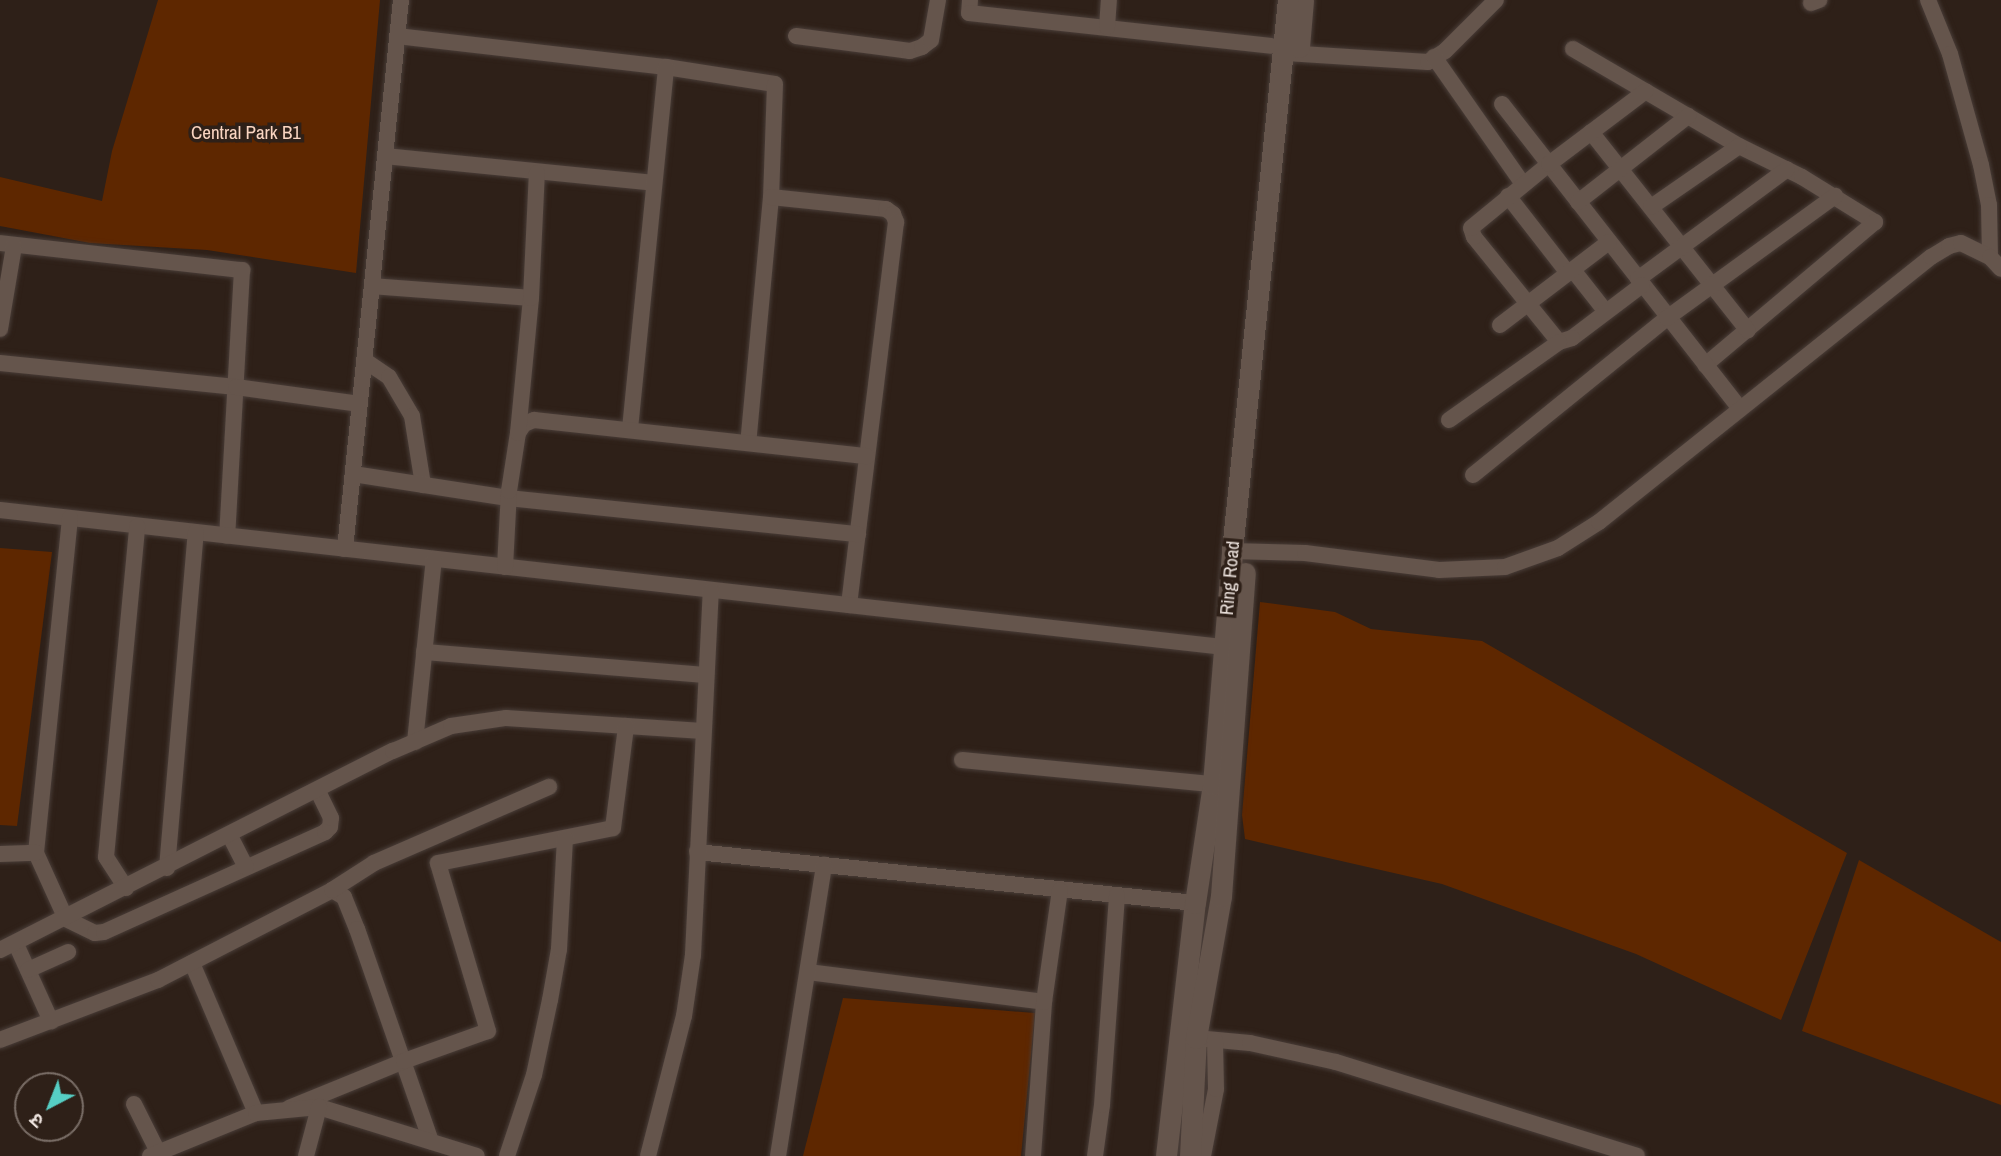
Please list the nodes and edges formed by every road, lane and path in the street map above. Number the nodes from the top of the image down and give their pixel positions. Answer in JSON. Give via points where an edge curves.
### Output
{"nodes":[{"id":1,"x":401,"y":0,"type":"edge"},
{"id":2,"x":938,"y":0,"type":"edge"},
{"id":3,"x":970,"y":0,"type":"edge"},
{"id":4,"x":1109,"y":0,"type":"edge"},
{"id":5,"x":1288,"y":0,"type":"edge"},
{"id":6,"x":1303,"y":0,"type":"edge"},
{"id":7,"x":1496,"y":0,"type":"edge"},
{"id":8,"x":1928,"y":0,"type":"edge"},
{"id":9,"x":1107,"y":27,"type":"junction"},
{"id":10,"x":397,"y":36,"type":"junction"},
{"id":11,"x":796,"y":36,"type":"dead end"},
{"id":12,"x":1573,"y":49,"type":"dead end"},
{"id":13,"x":1285,"y":50,"type":"junction"},
{"id":14,"x":1434,"y":57,"type":"junction"},
{"id":15,"x":666,"y":68,"type":"junction"},
{"id":16,"x":1646,"y":92,"type":"junction"},
{"id":17,"x":1502,"y":104,"type":"dead end"},
{"id":18,"x":1688,"y":116,"type":"junction"},
{"id":19,"x":1591,"y":132,"type":"junction"},
{"id":20,"x":1739,"y":146,"type":"junction"},
{"id":21,"x":385,"y":156,"type":"junction"},
{"id":22,"x":1549,"y":164,"type":"junction"},
{"id":23,"x":1620,"y":169,"type":"junction"},
{"id":24,"x":1787,"y":169,"type":"junction"},
{"id":25,"x":537,"y":173,"type":"junction"},
{"id":26,"x":654,"y":183,"type":"junction"},
{"id":27,"x":1523,"y":184,"type":"junction"},
{"id":28,"x":1508,"y":196,"type":"junction"},
{"id":29,"x":1835,"y":196,"type":"junction"},
{"id":30,"x":771,"y":197,"type":"junction"},
{"id":31,"x":1578,"y":202,"type":"junction"},
{"id":32,"x":1651,"y":207,"type":"junction"},
{"id":33,"x":1609,"y":242,"type":"junction"},
{"id":34,"x":7,"y":245,"type":"edge"},
{"id":35,"x":1682,"y":247,"type":"junction"},
{"id":36,"x":1996,"y":263,"type":"edge"},
{"id":37,"x":1571,"y":271,"type":"junction"},
{"id":38,"x":1640,"y":282,"type":"junction"},
{"id":39,"x":1713,"y":285,"type":"junction"},
{"id":40,"x":372,"y":286,"type":"junction"},
{"id":41,"x":531,"y":298,"type":"junction"},
{"id":42,"x":1527,"y":304,"type":"junction"},
{"id":43,"x":1606,"y":313,"type":"junction"},
{"id":44,"x":1667,"y":317,"type":"junction"},
{"id":45,"x":1500,"y":326,"type":"dead end"},
{"id":46,"x":0,"y":329,"type":"edge"},
{"id":47,"x":1748,"y":331,"type":"junction"},
{"id":48,"x":1559,"y":342,"type":"junction"},
{"id":49,"x":364,"y":360,"type":"junction"},
{"id":50,"x":0,"y":363,"type":"edge"},
{"id":51,"x":1705,"y":365,"type":"junction"},
{"id":52,"x":236,"y":387,"type":"junction"},
{"id":53,"x":360,"y":404,"type":"junction"},
{"id":54,"x":1740,"y":409,"type":"junction"},
{"id":55,"x":1449,"y":421,"type":"dead end"},
{"id":56,"x":630,"y":429,"type":"junction"},
{"id":57,"x":518,"y":433,"type":"junction"},
{"id":58,"x":748,"y":443,"type":"junction"},
{"id":59,"x":867,"y":456,"type":"junction"},
{"id":60,"x":352,"y":474,"type":"junction"},
{"id":61,"x":1473,"y":475,"type":"dead end"},
{"id":62,"x":424,"y":485,"type":"junction"},
{"id":63,"x":508,"y":498,"type":"junction"},
{"id":64,"x":0,"y":510,"type":"edge"},
{"id":65,"x":69,"y":518,"type":"junction"},
{"id":66,"x":137,"y":526,"type":"junction"},
{"id":67,"x":195,"y":532,"type":"junction"},
{"id":68,"x":858,"y":534,"type":"junction"},
{"id":69,"x":227,"y":536,"type":"junction"},
{"id":70,"x":345,"y":549,"type":"junction"},
{"id":71,"x":1239,"y":551,"type":"junction"},
{"id":72,"x":433,"y":559,"type":"junction"},
{"id":73,"x":505,"y":567,"type":"junction"},
{"id":74,"x":711,"y":590,"type":"junction"},
{"id":75,"x":849,"y":605,"type":"junction"},
{"id":76,"x":1224,"y":647,"type":"junction"},
{"id":77,"x":424,"y":652,"type":"junction"},
{"id":78,"x":706,"y":676,"type":"junction"},
{"id":79,"x":626,"y":726,"type":"junction"},
{"id":80,"x":703,"y":731,"type":"junction"},
{"id":81,"x":415,"y":742,"type":"junction"},
{"id":82,"x":962,"y":760,"type":"dead end"},
{"id":83,"x":1213,"y":784,"type":"junction"},
{"id":84,"x":549,"y":787,"type":"dead end"},
{"id":85,"x":318,"y":791,"type":"junction"},
{"id":86,"x":230,"y":836,"type":"junction"},
{"id":87,"x":565,"y":838,"type":"junction"},
{"id":88,"x":697,"y":852,"type":"junction"},
{"id":89,"x":36,"y":853,"type":"junction"},
{"id":90,"x":0,"y":854,"type":"edge"},
{"id":91,"x":824,"y":866,"type":"junction"},
{"id":92,"x":167,"y":867,"type":"junction"},
{"id":93,"x":246,"y":867,"type":"junction"},
{"id":94,"x":126,"y":888,"type":"junction"},
{"id":95,"x":332,"y":890,"type":"junction"},
{"id":96,"x":1060,"y":890,"type":"junction"},
{"id":97,"x":1117,"y":896,"type":"junction"},
{"id":98,"x":1195,"y":904,"type":"junction"},
{"id":99,"x":66,"y":919,"type":"junction"},
{"id":100,"x":16,"y":943,"type":"junction"},
{"id":101,"x":0,"y":950,"type":"edge"},
{"id":102,"x":68,"y":952,"type":"dead end"},
{"id":103,"x":192,"y":963,"type":"junction"},
{"id":104,"x":28,"y":970,"type":"junction"},
{"id":105,"x":807,"y":972,"type":"junction"},
{"id":106,"x":1044,"y":1002,"type":"junction"},
{"id":107,"x":51,"y":1021,"type":"junction"},
{"id":108,"x":1205,"y":1039,"type":"junction"},
{"id":109,"x":0,"y":1040,"type":"edge"},
{"id":110,"x":404,"y":1061,"type":"junction"},
{"id":111,"x":134,"y":1104,"type":"dead end"},
{"id":112,"x":319,"y":1107,"type":"junction"},
{"id":113,"x":289,"y":1108,"type":"junction"},
{"id":114,"x":256,"y":1113,"type":"junction"},
{"id":115,"x":431,"y":1142,"type":"junction"},
{"id":116,"x":154,"y":1154,"type":"edge"},
{"id":117,"x":306,"y":1156,"type":"edge"},
{"id":118,"x":477,"y":1156,"type":"edge"},
{"id":119,"x":507,"y":1156,"type":"edge"},
{"id":120,"x":648,"y":1156,"type":"edge"},
{"id":121,"x":778,"y":1156,"type":"edge"},
{"id":122,"x":1033,"y":1156,"type":"edge"},
{"id":123,"x":1095,"y":1156,"type":"edge"},
{"id":124,"x":1166,"y":1156,"type":"edge"},
{"id":125,"x":1190,"y":1156,"type":"edge"},
{"id":126,"x":1203,"y":1156,"type":"edge"},
{"id":127,"x":1637,"y":1156,"type":"edge"}],
"edges":[{"from":1,"to":10,"type":"street"},
{"from":2,"to":11,"type":"street","via":[[931,40],[910,51]]},
{"from":3,"to":9,"type":"street","via":[[968,13]]},
{"from":4,"to":9,"type":"street"},
{"from":5,"to":13,"type":"street","name":"Ring Road"},
{"from":6,"to":13,"type":"street","name":"Ring Road"},
{"from":7,"to":14,"type":"street"},
{"from":8,"to":36,"type":"street","via":[[1950,54],[1981,164]]},
{"from":9,"to":13,"type":"street"},
{"from":10,"to":15,"type":"street"},
{"from":10,"to":21,"type":"street"},
{"from":12,"to":16,"type":"street"},
{"from":13,"to":14,"type":"street","via":[[1408,62]]},
{"from":13,"to":71,"type":"street","name":"Ring Road"},
{"from":14,"to":27,"type":"street"},
{"from":15,"to":26,"type":"street"},
{"from":15,"to":30,"type":"street","via":[[775,84]]},
{"from":16,"to":18,"type":"street"},
{"from":16,"to":19,"type":"street"},
{"from":17,"to":22,"type":"street"},
{"from":18,"to":20,"type":"street"},
{"from":18,"to":23,"type":"street"},
{"from":19,"to":22,"type":"street"},
{"from":19,"to":23,"type":"street"},
{"from":20,"to":24,"type":"street"},
{"from":20,"to":32,"type":"street"},
{"from":21,"to":25,"type":"street"},
{"from":21,"to":40,"type":"street"},
{"from":22,"to":27,"type":"street"},
{"from":22,"to":31,"type":"street"},
{"from":23,"to":31,"type":"street"},
{"from":23,"to":32,"type":"street"},
{"from":24,"to":29,"type":"street"},
{"from":24,"to":35,"type":"street"},
{"from":25,"to":26,"type":"street"},
{"from":25,"to":41,"type":"street"},
{"from":26,"to":56,"type":"street"},
{"from":27,"to":28,"type":"street"},
{"from":28,"to":37,"type":"street"},
{"from":28,"to":42,"type":"street","via":[[1473,225],[1471,233]]},
{"from":29,"to":39,"type":"street"},
{"from":29,"to":47,"type":"street","via":[[1875,222]]},
{"from":30,"to":58,"type":"street"},
{"from":30,"to":59,"type":"street","via":[[886,209],[896,222]]},
{"from":31,"to":33,"type":"street"},
{"from":32,"to":35,"type":"street"},
{"from":33,"to":37,"type":"street"},
{"from":33,"to":38,"type":"street"},
{"from":34,"to":46,"type":"street"},
{"from":34,"to":52,"type":"street","via":[[242,270]]},
{"from":35,"to":38,"type":"street"},
{"from":35,"to":39,"type":"street"},
{"from":36,"to":54,"type":"street","via":[[1961,243],[1949,246]]},
{"from":37,"to":42,"type":"street"},
{"from":37,"to":43,"type":"street"},
{"from":38,"to":43,"type":"street"},
{"from":38,"to":44,"type":"street"},
{"from":39,"to":44,"type":"street"},
{"from":39,"to":47,"type":"street"},
{"from":40,"to":41,"type":"street"},
{"from":40,"to":49,"type":"street"},
{"from":41,"to":57,"type":"street"},
{"from":42,"to":45,"type":"street"},
{"from":42,"to":48,"type":"street"},
{"from":43,"to":48,"type":"street"},
{"from":44,"to":51,"type":"street"},
{"from":44,"to":61,"type":"street"},
{"from":47,"to":51,"type":"street"},
{"from":48,"to":55,"type":"street"},
{"from":49,"to":53,"type":"street"},
{"from":49,"to":62,"type":"street","via":[[389,377],[412,416]]},
{"from":50,"to":52,"type":"street"},
{"from":51,"to":54,"type":"street"},
{"from":52,"to":53,"type":"street"},
{"from":52,"to":69,"type":"street"},
{"from":53,"to":60,"type":"street"},
{"from":54,"to":71,"type":"street","via":[[1599,522],[1558,548],[1505,567],[1439,570],[1306,553]]},
{"from":56,"to":57,"type":"street","via":[[534,420]]},
{"from":56,"to":58,"type":"street"},
{"from":57,"to":63,"type":"street"},
{"from":58,"to":59,"type":"street"},
{"from":59,"to":68,"type":"street"},
{"from":60,"to":62,"type":"street"},
{"from":60,"to":70,"type":"street"},
{"from":62,"to":63,"type":"street"},
{"from":63,"to":68,"type":"street"},
{"from":63,"to":73,"type":"street"},
{"from":64,"to":65,"type":"street"},
{"from":65,"to":66,"type":"street"},
{"from":65,"to":89,"type":"street"},
{"from":66,"to":67,"type":"street"},
{"from":66,"to":94,"type":"street","via":[[106,857]]},
{"from":67,"to":69,"type":"street"},
{"from":67,"to":92,"type":"street"},
{"from":68,"to":75,"type":"street"},
{"from":69,"to":70,"type":"street"},
{"from":70,"to":72,"type":"street"},
{"from":71,"to":76,"type":"street","name":"Ring Road"},
{"from":71,"to":108,"type":"street","name":"Ring Road","via":[[1221,896]]},
{"from":72,"to":73,"type":"street"},
{"from":72,"to":77,"type":"street"},
{"from":73,"to":74,"type":"street"},
{"from":74,"to":75,"type":"street"},
{"from":74,"to":78,"type":"street"},
{"from":75,"to":76,"type":"street"},
{"from":76,"to":83,"type":"street","name":"Ring Road"},
{"from":77,"to":78,"type":"street"},
{"from":77,"to":81,"type":"street"},
{"from":78,"to":80,"type":"street"},
{"from":79,"to":80,"type":"street"},
{"from":79,"to":81,"type":"street","via":[[506,719],[451,726]]},
{"from":79,"to":87,"type":"street","via":[[612,828]]},
{"from":80,"to":88,"type":"street"},
{"from":81,"to":85,"type":"street"},
{"from":82,"to":83,"type":"street"},
{"from":83,"to":98,"type":"street","name":"Ring Road"},
{"from":84,"to":95,"type":"street","via":[[426,838],[353,874]]},
{"from":85,"to":86,"type":"street"},
{"from":85,"to":93,"type":"street","via":[[331,818],[330,827]]},
{"from":86,"to":92,"type":"street"},
{"from":86,"to":93,"type":"street"},
{"from":87,"to":110,"type":"street","via":[[438,863],[488,1031]]},
{"from":87,"to":119,"type":"street","via":[[559,949],[550,1000],[534,1075]]},
{"from":88,"to":91,"type":"street"},
{"from":88,"to":120,"type":"street","via":[[693,955],[684,1016]]},
{"from":89,"to":90,"type":"street"},
{"from":89,"to":99,"type":"street"},
{"from":91,"to":96,"type":"street"},
{"from":91,"to":105,"type":"street"},
{"from":92,"to":94,"type":"street"},
{"from":93,"to":99,"type":"street","via":[[104,932],[95,933]]},
{"from":94,"to":99,"type":"street"},
{"from":95,"to":103,"type":"street"},
{"from":95,"to":110,"type":"street","via":[[344,897]]},
{"from":96,"to":97,"type":"street"},
{"from":96,"to":106,"type":"street"},
{"from":97,"to":98,"type":"street"},
{"from":97,"to":123,"type":"street"},
{"from":98,"to":124,"type":"street","name":"Ring Road"},
{"from":99,"to":100,"type":"street"},
{"from":100,"to":101,"type":"street"},
{"from":100,"to":104,"type":"street"},
{"from":102,"to":104,"type":"street"},
{"from":103,"to":107,"type":"street"},
{"from":103,"to":114,"type":"street"},
{"from":104,"to":107,"type":"street"},
{"from":105,"to":106,"type":"street"},
{"from":105,"to":121,"type":"street"},
{"from":106,"to":122,"type":"street"},
{"from":107,"to":109,"type":"street"},
{"from":108,"to":125,"type":"street","name":"Ring Road"},
{"from":108,"to":126,"type":"street","via":[[1216,1089]]},
{"from":108,"to":127,"type":"street","via":[[1250,1043],[1336,1062]]},
{"from":110,"to":113,"type":"street"},
{"from":110,"to":115,"type":"street"},
{"from":111,"to":116,"type":"street"},
{"from":112,"to":113,"type":"street"},
{"from":112,"to":115,"type":"street"},
{"from":112,"to":117,"type":"street"},
{"from":113,"to":114,"type":"street"},
{"from":114,"to":116,"type":"street"},
{"from":115,"to":118,"type":"street"}]}
